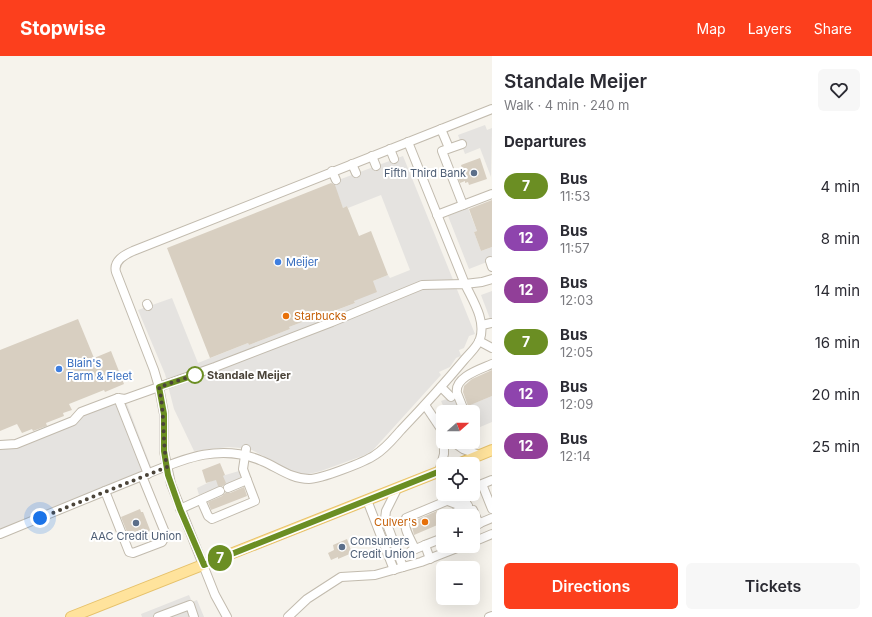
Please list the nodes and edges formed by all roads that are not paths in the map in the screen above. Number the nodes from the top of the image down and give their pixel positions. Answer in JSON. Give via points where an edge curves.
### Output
{"nodes":[{"id":1,"x":492,"y":109,"type":"edge"},
{"id":2,"x":441,"y":129,"type":"junction"},
{"id":3,"x":408,"y":142,"type":"junction"},
{"id":4,"x":462,"y":144,"type":"dead end"},
{"id":5,"x":449,"y":148,"type":"junction"},
{"id":6,"x":390,"y":149,"type":"junction"},
{"id":7,"x":372,"y":156,"type":"junction"},
{"id":8,"x":394,"y":159,"type":"dead end"},
{"id":9,"x":352,"y":164,"type":"junction"},
{"id":10,"x":376,"y":166,"type":"dead end"},
{"id":11,"x":332,"y":171,"type":"junction"},
{"id":12,"x":356,"y":173,"type":"dead end"},
{"id":13,"x":336,"y":180,"type":"dead end"},
{"id":14,"x":492,"y":194,"type":"edge"},
{"id":15,"x":460,"y":208,"type":"junction"},
{"id":16,"x":437,"y":215,"type":"junction"},
{"id":17,"x":492,"y":279,"type":"edge"},
{"id":18,"x":465,"y":284,"type":"junction"},
{"id":19,"x":491,"y":322,"type":"edge"},
{"id":20,"x":482,"y":325,"type":"junction"},
{"id":21,"x":479,"y":342,"type":"junction"},
{"id":22,"x":492,"y":348,"type":"edge"},
{"id":23,"x":492,"y":364,"type":"edge"},
{"id":24,"x":440,"y":384,"type":"junction"},
{"id":25,"x":159,"y":387,"type":"junction"},
{"id":26,"x":451,"y":397,"type":"dead end"},
{"id":27,"x":118,"y":398,"type":"junction"},
{"id":28,"x":425,"y":405,"type":"junction"},
{"id":29,"x":462,"y":405,"type":"edge"},
{"id":30,"x":436,"y":421,"type":"edge"},
{"id":31,"x":0,"y":445,"type":"edge"},
{"id":32,"x":463,"y":449,"type":"edge"},
{"id":33,"x":492,"y":450,"type":"edge"},
{"id":34,"x":246,"y":452,"type":"junction"},
{"id":35,"x":479,"y":455,"type":"junction"},
{"id":36,"x":474,"y":457,"type":"edge"},
{"id":37,"x":167,"y":467,"type":"junction"},
{"id":38,"x":436,"y":473,"type":"edge"},
{"id":39,"x":145,"y":475,"type":"junction"},
{"id":40,"x":247,"y":480,"type":"junction"},
{"id":41,"x":492,"y":480,"type":"edge"},
{"id":42,"x":397,"y":489,"type":"junction"},
{"id":43,"x":105,"y":491,"type":"junction"},
{"id":44,"x":201,"y":500,"type":"junction"},
{"id":45,"x":367,"y":500,"type":"junction"},
{"id":46,"x":439,"y":501,"type":"edge"},
{"id":47,"x":180,"y":509,"type":"junction"},
{"id":48,"x":469,"y":509,"type":"edge"},
{"id":49,"x":492,"y":509,"type":"edge"},
{"id":50,"x":480,"y":522,"type":"edge"},
{"id":51,"x":0,"y":534,"type":"edge"},
{"id":52,"x":492,"y":534,"type":"edge"},
{"id":53,"x":480,"y":539,"type":"edge"},
{"id":54,"x":436,"y":541,"type":"edge"},
{"id":55,"x":425,"y":545,"type":"junction"},
{"id":56,"x":415,"y":549,"type":"junction"},
{"id":57,"x":445,"y":553,"type":"edge"},
{"id":58,"x":430,"y":559,"type":"junction"},
{"id":59,"x":204,"y":565,"type":"junction"},
{"id":60,"x":403,"y":567,"type":"junction"},
{"id":61,"x":394,"y":570,"type":"junction"},
{"id":62,"x":71,"y":617,"type":"edge"},
{"id":63,"x":158,"y":617,"type":"edge"},
{"id":64,"x":194,"y":617,"type":"edge"},
{"id":65,"x":227,"y":617,"type":"edge"},
{"id":66,"x":288,"y":617,"type":"edge"}],
"edges":[{"from":1,"to":2,"type":"street"},
{"from":2,"to":3,"type":"street"},
{"from":2,"to":5,"type":"street"},
{"from":3,"to":6,"type":"street"},
{"from":3,"to":16,"type":"street"},
{"from":4,"to":5,"type":"street"},
{"from":5,"to":15,"type":"street","via":[[442,151]]},
{"from":6,"to":7,"type":"street"},
{"from":6,"to":8,"type":"street"},
{"from":7,"to":9,"type":"street"},
{"from":7,"to":10,"type":"street"},
{"from":9,"to":11,"type":"street"},
{"from":9,"to":12,"type":"street"},
{"from":11,"to":13,"type":"street"},
{"from":11,"to":25,"type":"street","via":[[133,251],[118,260],[116,272]]},
{"from":14,"to":15,"type":"street"},
{"from":15,"to":16,"type":"street"},
{"from":16,"to":18,"type":"street"},
{"from":17,"to":18,"type":"street"},
{"from":18,"to":20,"type":"street"},
{"from":18,"to":25,"type":"street","via":[[422,285]]},
{"from":19,"to":20,"type":"street"},
{"from":20,"to":21,"type":"street"},
{"from":21,"to":22,"type":"street"},
{"from":21,"to":24,"type":"street","via":[[469,346]]},
{"from":23,"to":29,"type":"street","via":[[467,376],[458,384],[457,391]]},
{"from":24,"to":26,"type":"street"},
{"from":24,"to":28,"type":"street"},
{"from":25,"to":27,"type":"street","via":[[125,399]]},
{"from":25,"to":37,"type":"street"},
{"from":27,"to":31,"type":"street","via":[[81,412],[73,421],[16,444]]},
{"from":27,"to":39,"type":"street"},
{"from":28,"to":30,"type":"street"},
{"from":28,"to":34,"type":"street","via":[[378,449],[361,460],[310,479],[262,461]]},
{"from":32,"to":35,"type":"street"},
{"from":33,"to":35,"type":"main road"},
{"from":34,"to":37,"type":"street","via":[[205,452]]},
{"from":34,"to":40,"type":"street","via":[[243,469]]},
{"from":35,"to":36,"type":"main road"},
{"from":37,"to":39,"type":"street"},
{"from":37,"to":47,"type":"street"},
{"from":38,"to":42,"type":"main road"},
{"from":39,"to":43,"type":"street"},
{"from":39,"to":43,"type":"street","via":[[166,535],[162,542],[136,552],[129,552]]},
{"from":40,"to":44,"type":"street"},
{"from":40,"to":44,"type":"street","via":[[255,501],[212,519]]},
{"from":41,"to":49,"type":"street","via":[[482,484]]},
{"from":42,"to":45,"type":"main road"},
{"from":42,"to":60,"type":"street","via":[[386,511],[385,519]]},
{"from":43,"to":51,"type":"street"},
{"from":44,"to":47,"type":"street"},
{"from":45,"to":59,"type":"main road"},
{"from":45,"to":61,"type":"street"},
{"from":46,"to":56,"type":"street","via":[[404,514],[400,526],[410,551]]},
{"from":47,"to":59,"type":"street"},
{"from":48,"to":56,"type":"street","via":[[465,500],[456,497],[406,518],[405,527]]},
{"from":50,"to":52,"type":"street"},
{"from":52,"to":53,"type":"street"},
{"from":54,"to":55,"type":"street"},
{"from":55,"to":56,"type":"street"},
{"from":55,"to":58,"type":"street"},
{"from":57,"to":58,"type":"street"},
{"from":58,"to":60,"type":"street"},
{"from":59,"to":62,"type":"main road"},
{"from":59,"to":65,"type":"street","via":[[218,602]]},
{"from":60,"to":61,"type":"street"},
{"from":61,"to":66,"type":"street","via":[[341,577],[307,599]]},
{"from":63,"to":64,"type":"street","via":[[190,605]]}]}
